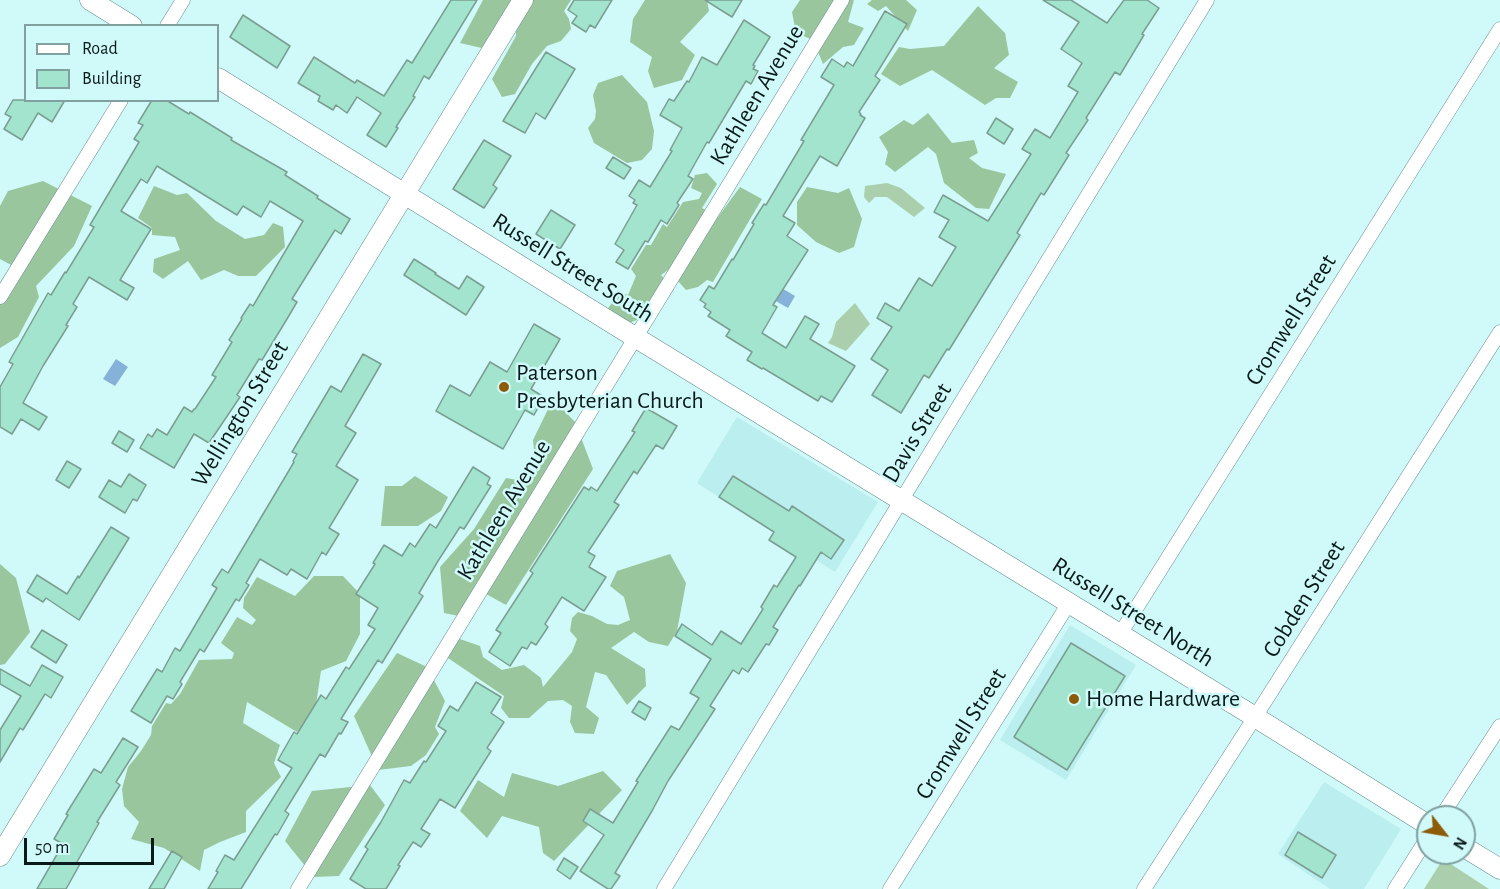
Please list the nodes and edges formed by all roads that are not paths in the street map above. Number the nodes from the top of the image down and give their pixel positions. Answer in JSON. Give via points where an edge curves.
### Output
{"nodes":[{"id":1,"x":90,"y":0,"type":"edge"},
{"id":2,"x":183,"y":0,"type":"edge"},
{"id":3,"x":523,"y":0,"type":"edge"},
{"id":4,"x":842,"y":0,"type":"edge"},
{"id":5,"x":1207,"y":0,"type":"edge"},
{"id":6,"x":129,"y":24,"type":"edge"},
{"id":7,"x":168,"y":24,"type":"edge"},
{"id":8,"x":1500,"y":29,"type":"edge"},
{"id":9,"x":219,"y":79,"type":"edge"},
{"id":10,"x":120,"y":102,"type":"edge"},
{"id":11,"x":404,"y":194,"type":"junction"},
{"id":12,"x":0,"y":297,"type":"edge"},
{"id":13,"x":1500,"y":332,"type":"edge"},
{"id":14,"x":636,"y":338,"type":"junction"},
{"id":15,"x":902,"y":501,"type":"junction"},
{"id":16,"x":1069,"y":603,"type":"junction"},
{"id":17,"x":1120,"y":634,"type":"junction"},
{"id":18,"x":1255,"y":717,"type":"junction"},
{"id":19,"x":1500,"y":726,"type":"edge"},
{"id":20,"x":1449,"y":805,"type":"edge"},
{"id":21,"x":1416,"y":818,"type":"edge"},
{"id":22,"x":1476,"y":854,"type":"edge"},
{"id":23,"x":0,"y":856,"type":"edge"},
{"id":24,"x":1416,"y":856,"type":"edge"},
{"id":25,"x":1500,"y":869,"type":"edge"},
{"id":26,"x":298,"y":889,"type":"edge"},
{"id":27,"x":664,"y":889,"type":"edge"},
{"id":28,"x":890,"y":889,"type":"edge"},
{"id":29,"x":1144,"y":889,"type":"edge"},
{"id":30,"x":1395,"y":889,"type":"edge"}],
"edges":[{"from":1,"to":6,"type":"street"},
{"from":2,"to":7,"type":"street"},
{"from":3,"to":11,"type":"street","name":"Wellington Street"},
{"from":4,"to":14,"type":"street","name":"Kathleen Avenue"},
{"from":5,"to":15,"type":"street","name":"Davis Street"},
{"from":8,"to":17,"type":"street","name":"Cromwell Street"},
{"from":9,"to":11,"type":"street","name":"Russell Street South"},
{"from":10,"to":12,"type":"street"},
{"from":11,"to":14,"type":"street","name":"Russell Street South"},
{"from":11,"to":23,"type":"street","name":"Wellington Street"},
{"from":13,"to":18,"type":"street","name":"Cobden Street"},
{"from":14,"to":15,"type":"street","name":"Russell Street South"},
{"from":14,"to":26,"type":"street","name":"Kathleen Avenue"},
{"from":15,"to":16,"type":"street","name":"Russell Street North"},
{"from":15,"to":27,"type":"street","name":"Davis Street"},
{"from":16,"to":17,"type":"street","name":"Russell Street North"},
{"from":16,"to":28,"type":"street","name":"Cromwell Street"},
{"from":17,"to":18,"type":"street","name":"Russell Street North"},
{"from":18,"to":21,"type":"street","name":"Russell Street North"},
{"from":18,"to":29,"type":"street","name":"Cobden Street"},
{"from":19,"to":20,"type":"street"},
{"from":22,"to":25,"type":"street"},
{"from":24,"to":30,"type":"street"}]}
